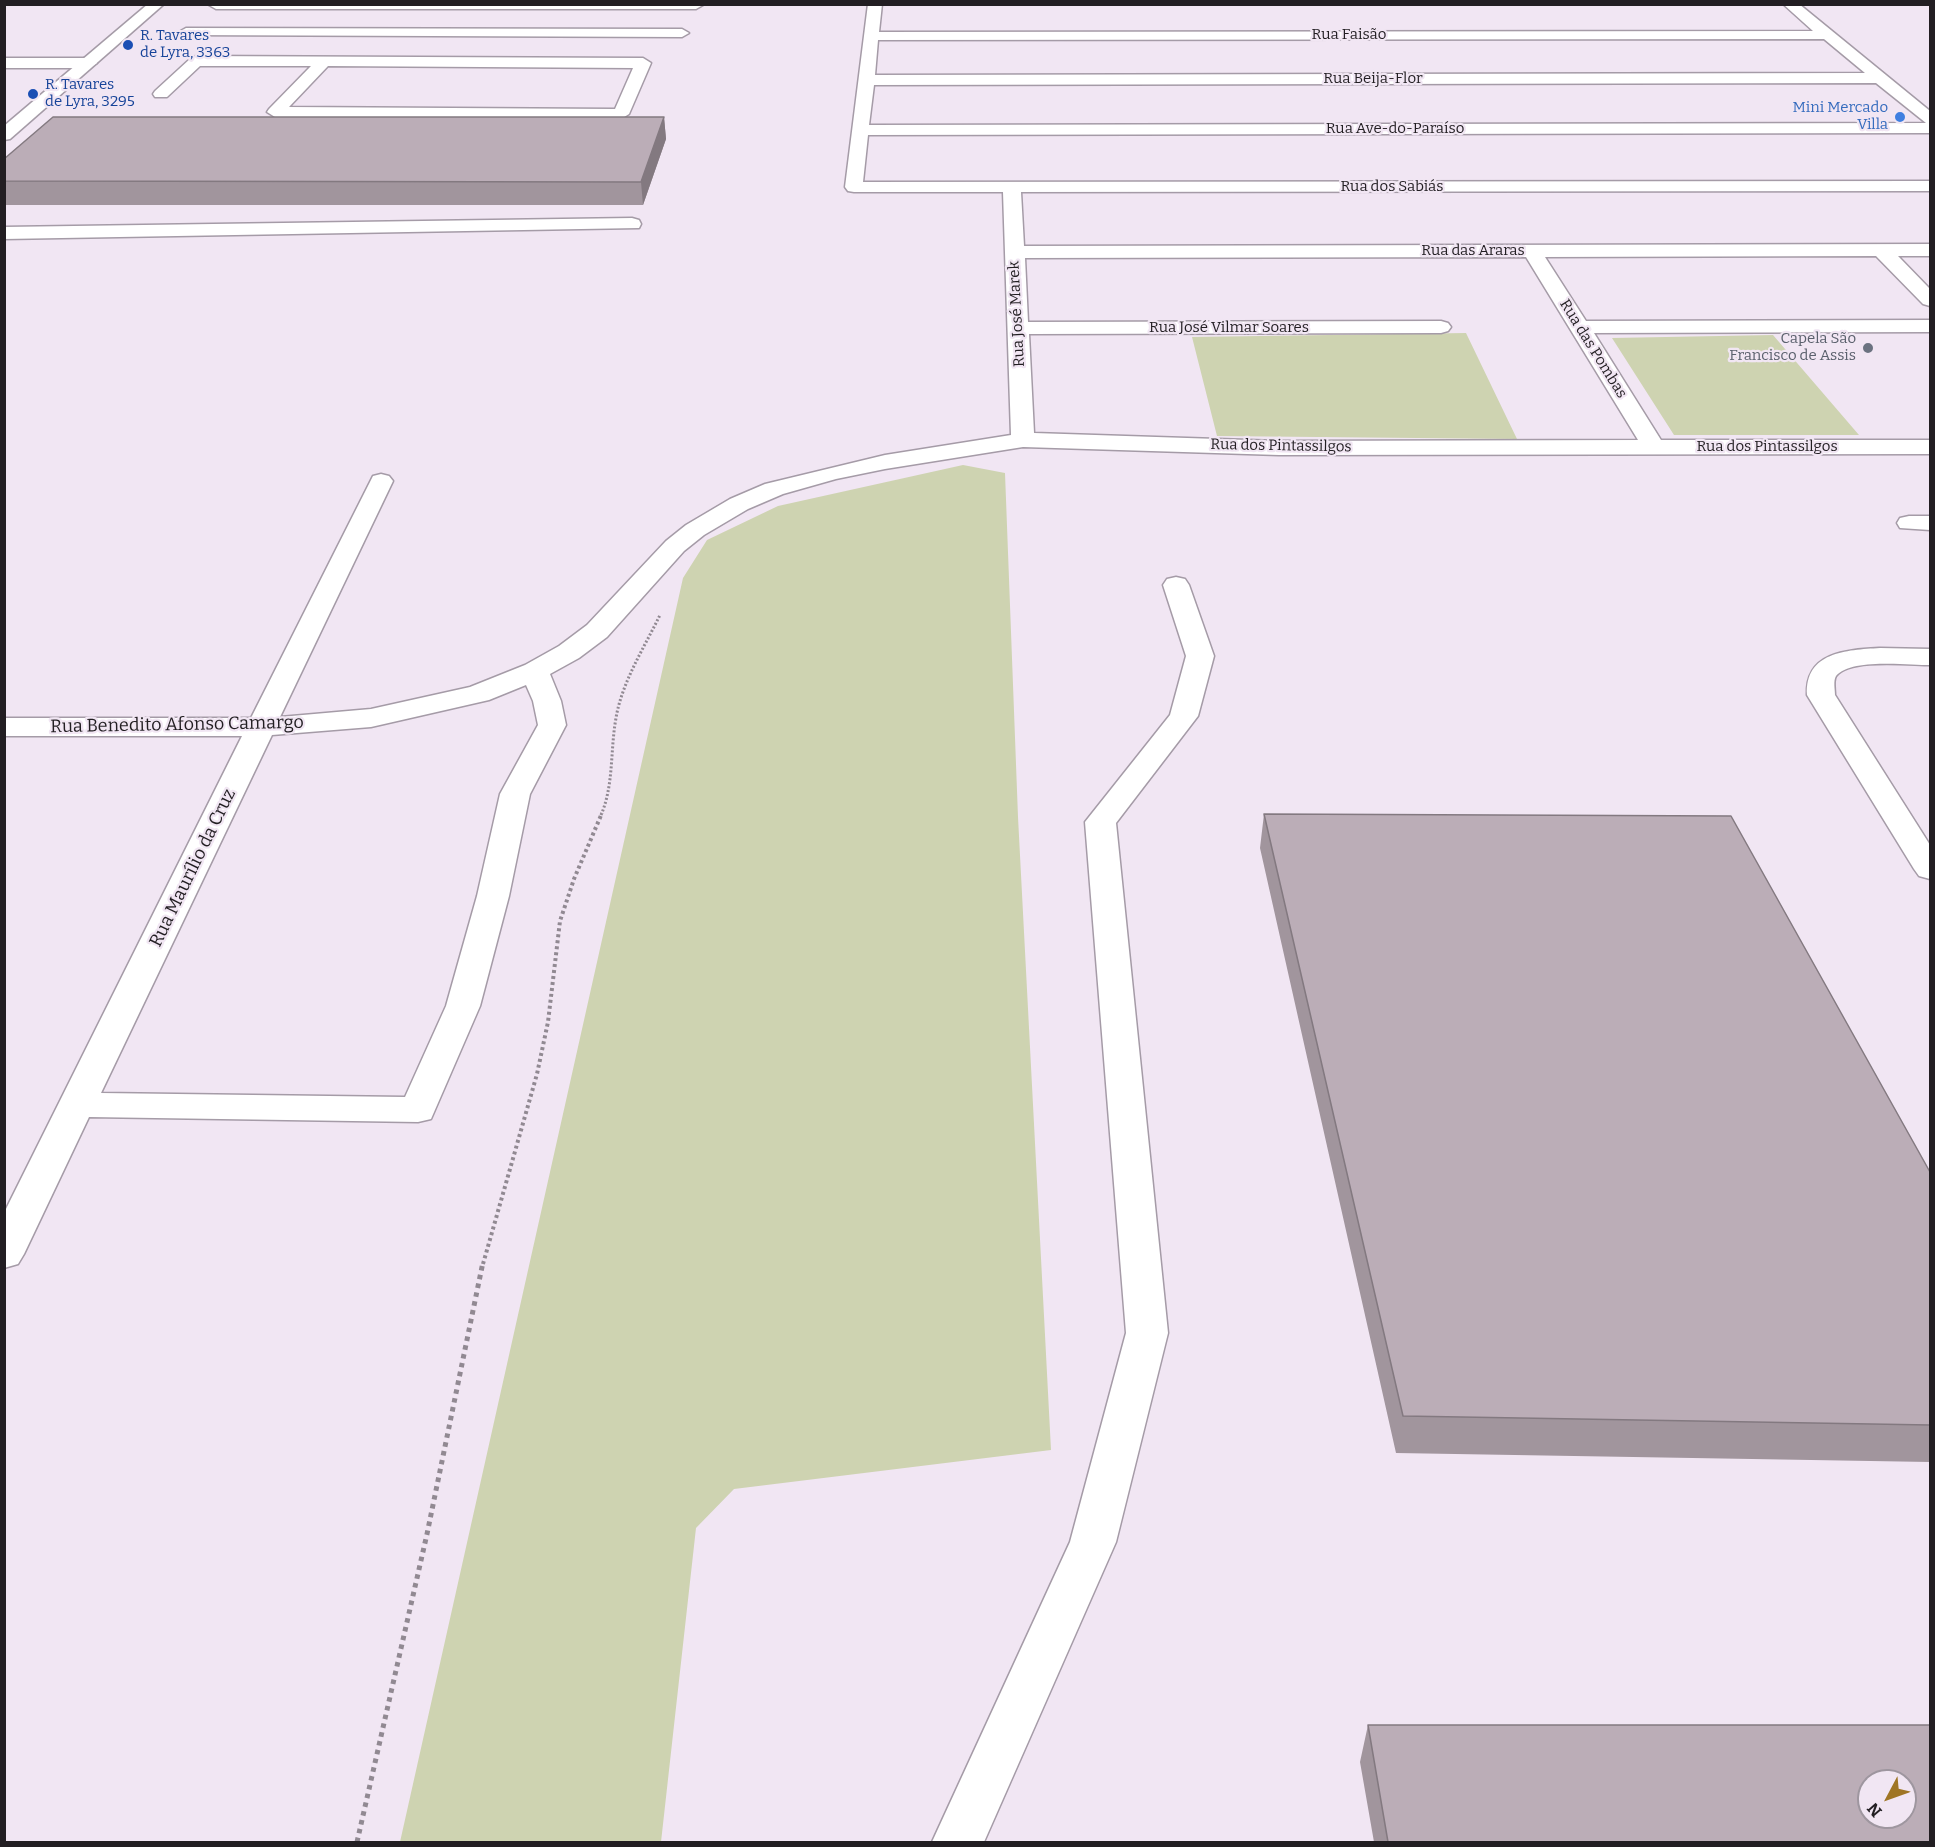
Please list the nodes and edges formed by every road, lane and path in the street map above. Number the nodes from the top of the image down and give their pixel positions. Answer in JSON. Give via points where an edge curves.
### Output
{"nodes":[{"id":1,"x":157,"y":4,"type":"edge"},
{"id":2,"x":216,"y":4,"type":"edge"},
{"id":3,"x":875,"y":4,"type":"edge"},
{"id":4,"x":1790,"y":4,"type":"edge"},
{"id":5,"x":499,"y":5,"type":"edge"},
{"id":6,"x":696,"y":5,"type":"edge"},
{"id":7,"x":186,"y":32,"type":"dead end"},
{"id":8,"x":481,"y":32,"type":"junction"},
{"id":9,"x":682,"y":33,"type":"dead end"},
{"id":10,"x":1827,"y":35,"type":"junction"},
{"id":11,"x":872,"y":36,"type":"junction"},
{"id":12,"x":323,"y":62,"type":"junction"},
{"id":13,"x":462,"y":62,"type":"junction"},
{"id":14,"x":4,"y":63,"type":"edge"},
{"id":15,"x":89,"y":63,"type":"junction"},
{"id":16,"x":1880,"y":78,"type":"junction"},
{"id":17,"x":866,"y":80,"type":"junction"},
{"id":18,"x":161,"y":94,"type":"dead end"},
{"id":19,"x":1930,"y":119,"type":"edge"},
{"id":20,"x":1930,"y":129,"type":"edge"},
{"id":21,"x":860,"y":130,"type":"junction"},
{"id":22,"x":4,"y":135,"type":"edge"},
{"id":23,"x":1930,"y":186,"type":"edge"},
{"id":24,"x":1012,"y":187,"type":"junction"},
{"id":25,"x":632,"y":224,"type":"dead end"},
{"id":26,"x":4,"y":233,"type":"edge"},
{"id":27,"x":1881,"y":250,"type":"junction"},
{"id":28,"x":1930,"y":250,"type":"edge"},
{"id":29,"x":1532,"y":251,"type":"junction"},
{"id":30,"x":1015,"y":252,"type":"junction"},
{"id":31,"x":1930,"y":300,"type":"edge"},
{"id":32,"x":1930,"y":326,"type":"edge"},
{"id":33,"x":1441,"y":327,"type":"dead end"},
{"id":34,"x":1580,"y":327,"type":"junction"},
{"id":35,"x":1018,"y":328,"type":"junction"},
{"id":36,"x":1023,"y":440,"type":"junction"},
{"id":37,"x":1654,"y":447,"type":"junction"},
{"id":38,"x":1930,"y":447,"type":"edge"},
{"id":39,"x":381,"y":481,"type":"dead end"},
{"id":40,"x":660,"y":564,"type":"junction"},
{"id":41,"x":1176,"y":585,"type":"dead end"},
{"id":42,"x":1930,"y":657,"type":"edge"},
{"id":43,"x":535,"y":671,"type":"junction"},
{"id":44,"x":4,"y":727,"type":"edge"},
{"id":45,"x":262,"y":727,"type":"junction"},
{"id":46,"x":1930,"y":868,"type":"edge"},
{"id":47,"x":77,"y":1106,"type":"junction"},
{"id":48,"x":4,"y":1254,"type":"edge"},
{"id":49,"x":357,"y":1842,"type":"edge"},
{"id":50,"x":957,"y":1842,"type":"edge"}],
"edges":[{"from":1,"to":15,"type":"street"},
{"from":2,"to":5,"type":"street"},
{"from":3,"to":11,"type":"street"},
{"from":4,"to":10,"type":"street"},
{"from":5,"to":6,"type":"street"},
{"from":5,"to":8,"type":"street"},
{"from":7,"to":8,"type":"street"},
{"from":8,"to":9,"type":"street"},
{"from":8,"to":13,"type":"street"},
{"from":10,"to":11,"type":"street","name":"Rua Faisão"},
{"from":10,"to":16,"type":"street"},
{"from":11,"to":17,"type":"street"},
{"from":12,"to":13,"type":"street"},
{"from":12,"to":13,"type":"street","via":[[275,112],[621,114],[643,63]]},
{"from":12,"to":18,"type":"street","via":[[196,61]]},
{"from":14,"to":15,"type":"street"},
{"from":15,"to":22,"type":"street"},
{"from":16,"to":17,"type":"street","name":"Rua Beija-Flor"},
{"from":16,"to":19,"type":"street"},
{"from":17,"to":21,"type":"street"},
{"from":20,"to":21,"type":"street","name":"Rua Ave-do-Paraíso"},
{"from":21,"to":24,"type":"street","name":"Rua dos Sabiás","via":[[854,187]]},
{"from":23,"to":24,"type":"street","name":"Rua dos Sabiás"},
{"from":24,"to":30,"type":"street","name":"Rua José Marek"},
{"from":25,"to":26,"type":"street"},
{"from":27,"to":28,"type":"street","name":"Rua das Araras"},
{"from":27,"to":29,"type":"street","name":"Rua das Araras"},
{"from":27,"to":31,"type":"street"},
{"from":29,"to":30,"type":"street","name":"Rua das Araras"},
{"from":29,"to":34,"type":"street","name":"Rua das Pombas"},
{"from":30,"to":35,"type":"street","name":"Rua José Marek"},
{"from":32,"to":34,"type":"street"},
{"from":33,"to":35,"type":"street","name":"Rua José Vilmar Soares"},
{"from":34,"to":37,"type":"street","name":"Rua das Pombas"},
{"from":35,"to":36,"type":"street","name":"Rua José Marek"},
{"from":36,"to":37,"type":"street","name":"Rua dos Pintassilgos","via":[[1279,448]]},
{"from":36,"to":40,"type":"street","name":"Rua dos Pintassilgos","via":[[885,462],[774,489],[695,530]]},
{"from":37,"to":38,"type":"street","name":"Rua dos Pintassilgos"},
{"from":39,"to":45,"type":"street","name":"Rua Maurílio da Cruz"},
{"from":40,"to":43,"type":"street","name":"Rua Benedito Afonso Camargo","via":[[597,631]]},
{"from":40,"to":49,"type":"path","via":[[662,609],[622,694],[608,799],[560,921],[539,1064],[478,1280],[425,1545]]},
{"from":41,"to":50,"type":"street","via":[[1200,656],[1184,716],[1100,822],[1147,1334],[1093,1542]]},
{"from":42,"to":46,"type":"street","via":[[1843,660],[1825,670],[1818,686]]},
{"from":43,"to":45,"type":"street","name":"Rua Benedito Afonso Camargo","via":[[479,694],[371,718]]},
{"from":43,"to":47,"type":"street","via":[[552,725],[515,794],[463,1006],[418,1110]]},
{"from":44,"to":45,"type":"street","name":"Rua Benedito Afonso Camargo"},
{"from":45,"to":47,"type":"street","name":"Rua Maurílio da Cruz"},
{"from":47,"to":48,"type":"street","name":"Rua Maurílio da Cruz"}]}
